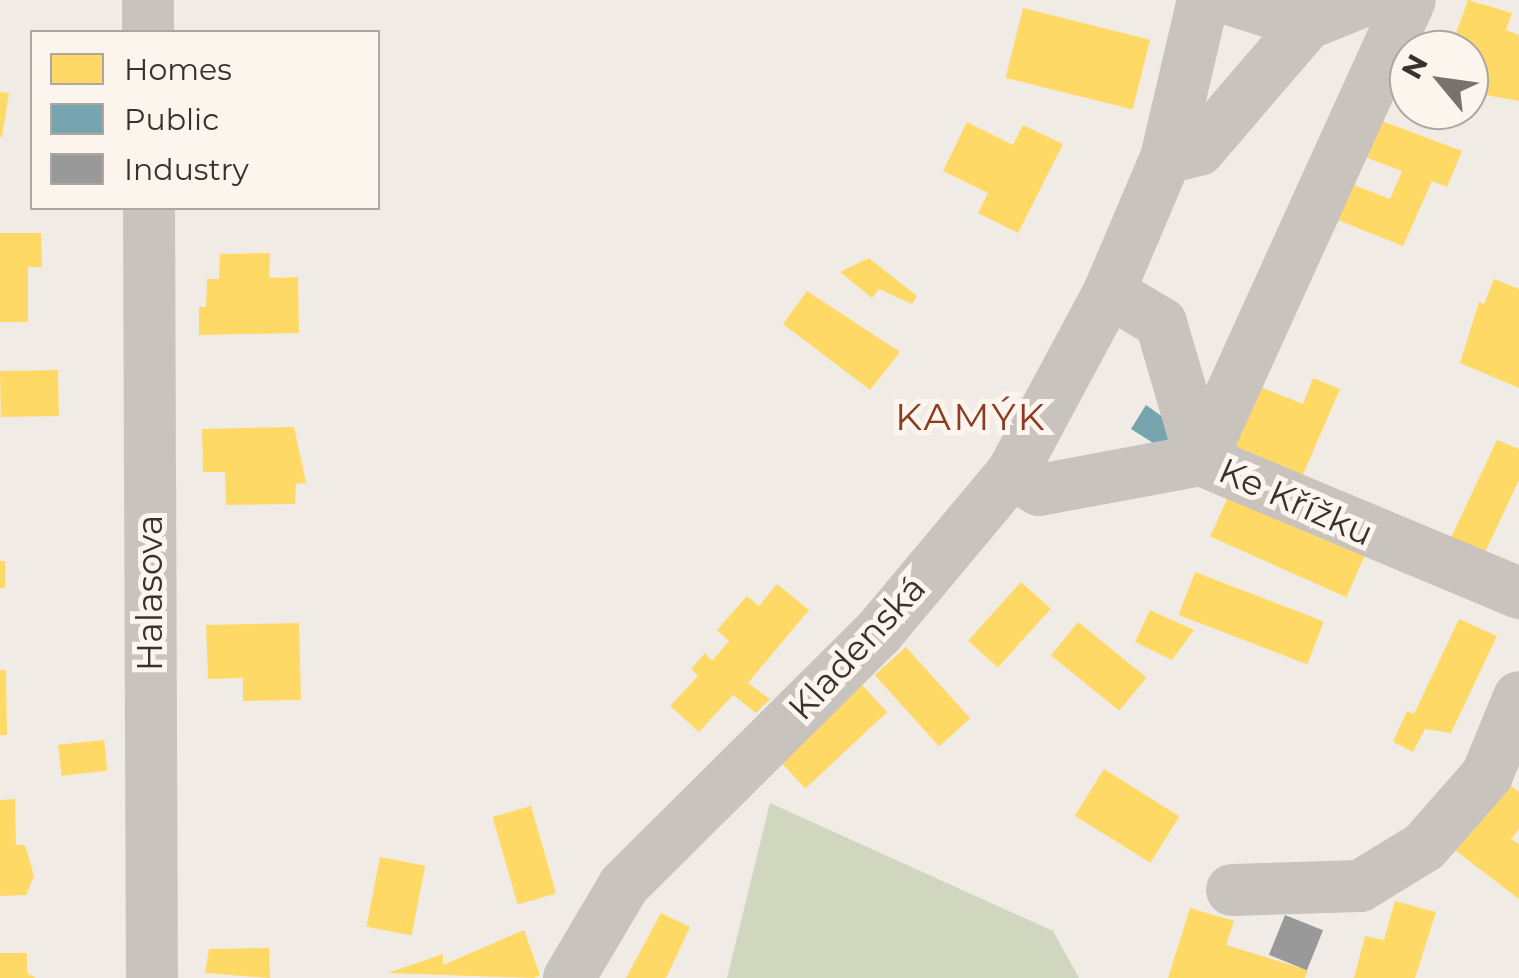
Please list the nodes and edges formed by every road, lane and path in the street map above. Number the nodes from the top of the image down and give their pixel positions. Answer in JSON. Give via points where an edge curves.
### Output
{"nodes":[{"id":1,"x":148,"y":0,"type":"edge"},
{"id":2,"x":1204,"y":0,"type":"edge"},
{"id":3,"x":1232,"y":0,"type":"edge"},
{"id":4,"x":1366,"y":0,"type":"edge"},
{"id":5,"x":1410,"y":0,"type":"edge"},
{"id":6,"x":1307,"y":24,"type":"junction"},
{"id":7,"x":148,"y":30,"type":"edge"},
{"id":8,"x":1166,"y":158,"type":"junction"},
{"id":9,"x":149,"y":210,"type":"edge"},
{"id":10,"x":1110,"y":292,"type":"junction"},
{"id":11,"x":1201,"y":460,"type":"junction"},
{"id":12,"x":1012,"y":473,"type":"junction"},
{"id":13,"x":1519,"y":593,"type":"edge"},
{"id":14,"x":1519,"y":696,"type":"edge"},
{"id":15,"x":1232,"y":890,"type":"dead end"},
{"id":16,"x":152,"y":978,"type":"edge"},
{"id":17,"x":570,"y":978,"type":"edge"}],
"edges":[{"from":1,"to":7,"type":"street"},
{"from":2,"to":8,"type":"street","name":"Kladenská"},
{"from":3,"to":6,"type":"street"},
{"from":4,"to":6,"type":"street"},
{"from":5,"to":11,"type":"street"},
{"from":6,"to":8,"type":"street","via":[[1199,150]]},
{"from":8,"to":10,"type":"street","name":"Kladenská"},
{"from":9,"to":16,"type":"street","name":"Halasova"},
{"from":10,"to":11,"type":"street","via":[[1161,322]]},
{"from":10,"to":12,"type":"street","name":"Kladenská"},
{"from":11,"to":12,"type":"street","name":"Ke Křížku","via":[[1038,490]]},
{"from":11,"to":13,"type":"street","name":"Ke Křížku","via":[[1482,583]]},
{"from":12,"to":17,"type":"street","name":"Kladenská","via":[[878,633],[624,886]]},
{"from":14,"to":15,"type":"street","via":[[1487,775],[1424,847],[1360,886]]}]}
